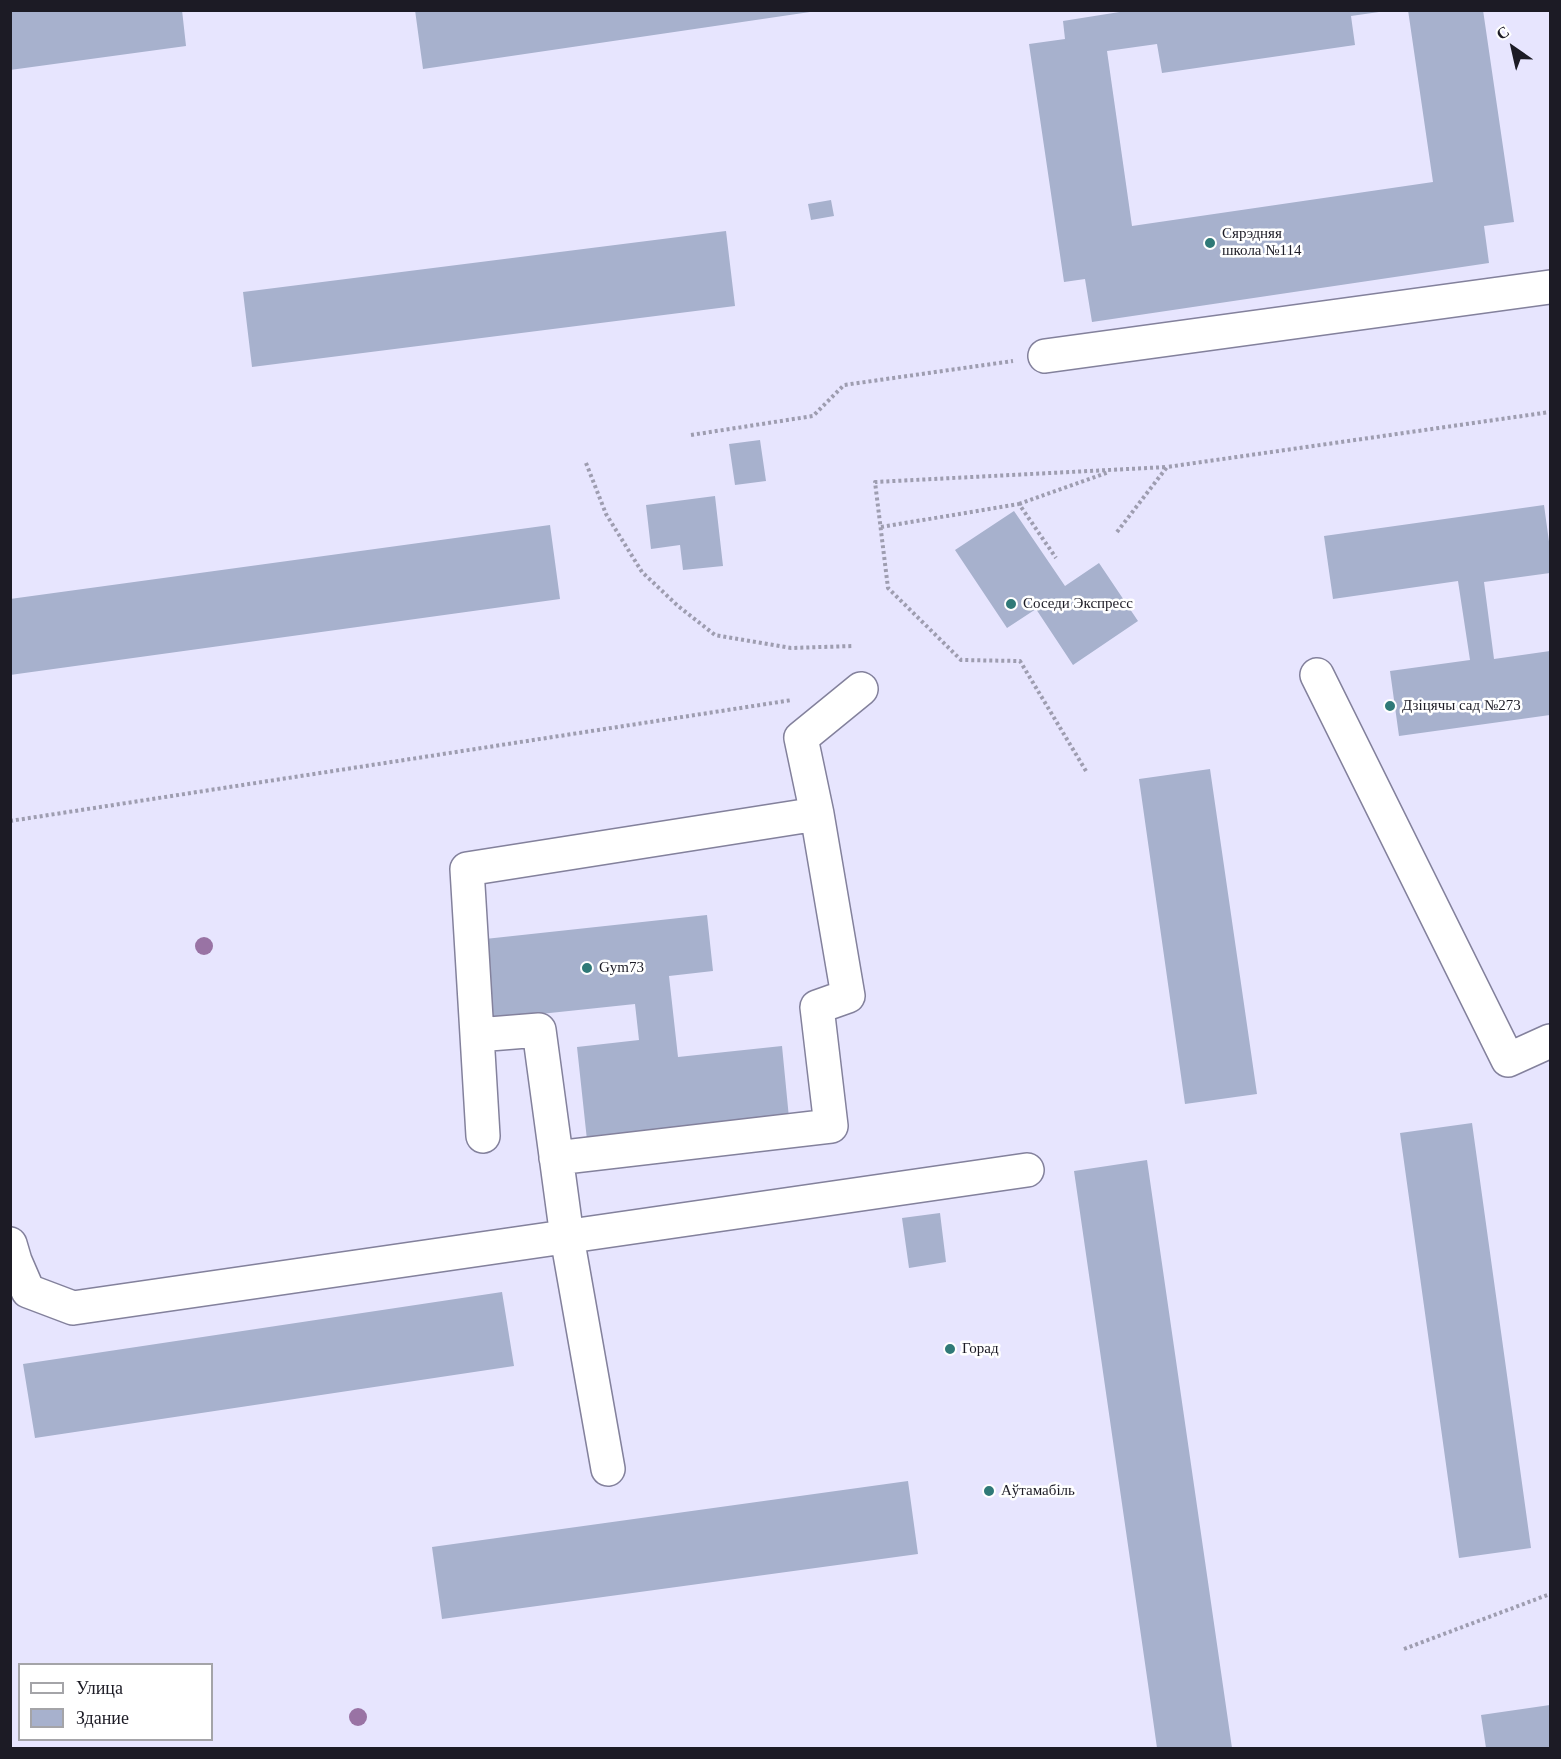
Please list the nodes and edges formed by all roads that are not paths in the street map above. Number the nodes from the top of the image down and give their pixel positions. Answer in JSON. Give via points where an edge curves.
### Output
{"nodes":[{"id":1,"x":1551,"y":287,"type":"edge"},
{"id":2,"x":1045,"y":356,"type":"road end"},
{"id":3,"x":1317,"y":675,"type":"dead end"},
{"id":4,"x":861,"y":689,"type":"dead end"},
{"id":5,"x":817,"y":814,"type":"junction"},
{"id":6,"x":477,"y":1035,"type":"junction"},
{"id":7,"x":1551,"y":1041,"type":"edge"},
{"id":8,"x":483,"y":1136,"type":"dead end"},
{"id":9,"x":556,"y":1158,"type":"junction"},
{"id":10,"x":1027,"y":1170,"type":"dead end"},
{"id":11,"x":567,"y":1237,"type":"junction"},
{"id":12,"x":10,"y":1244,"type":"edge"},
{"id":13,"x":608,"y":1469,"type":"dead end"}],
"edges":[{"from":1,"to":2,"type":"lane"},
{"from":3,"to":7,"type":"lane","via":[[1508,1060]]},
{"from":4,"to":5,"type":"lane","via":[[801,738]]},
{"from":5,"to":6,"type":"lane","via":[[467,869]]},
{"from":5,"to":9,"type":"lane","via":[[848,996],[817,1007],[831,1126]]},
{"from":6,"to":8,"type":"lane"},
{"from":6,"to":9,"type":"lane","via":[[539,1030]]},
{"from":9,"to":11,"type":"lane"},
{"from":10,"to":11,"type":"lane"},
{"from":11,"to":12,"type":"lane","via":[[73,1308],[28,1291]]},
{"from":11,"to":13,"type":"lane"}]}
